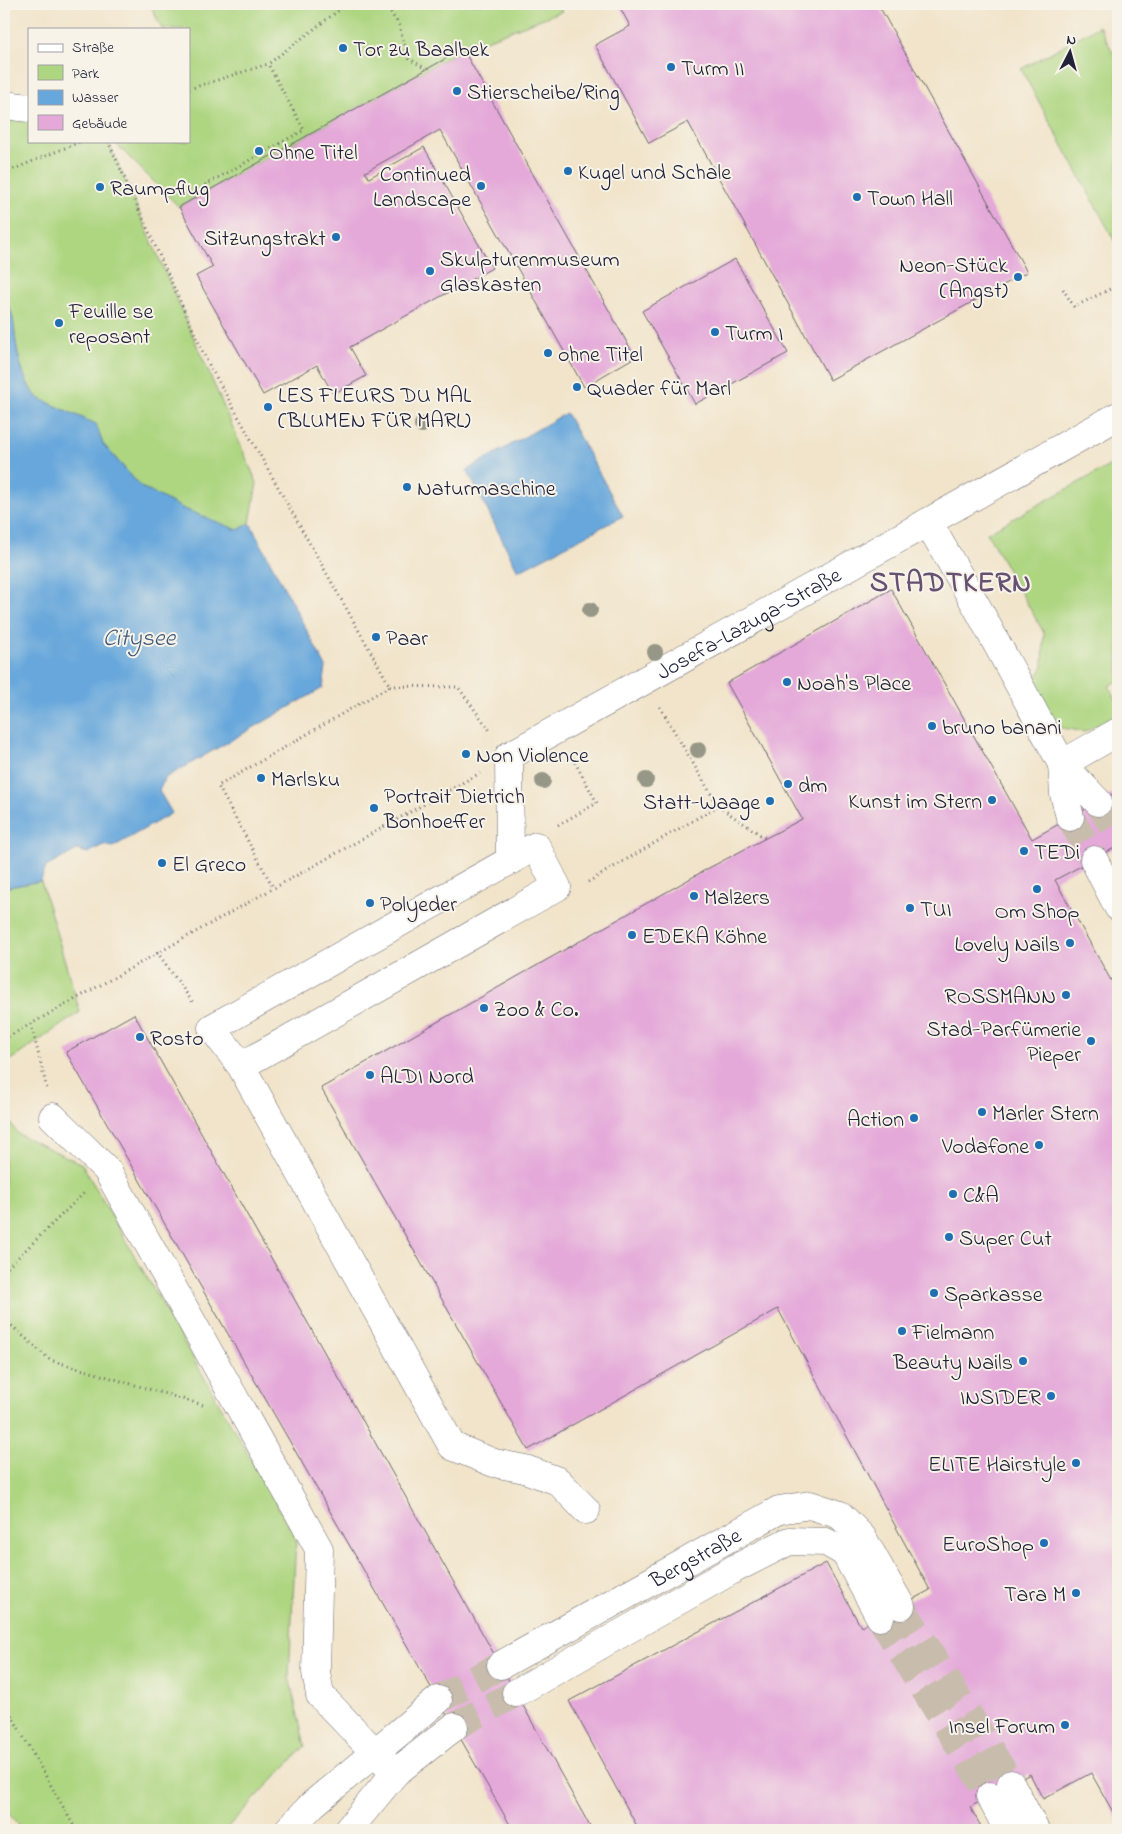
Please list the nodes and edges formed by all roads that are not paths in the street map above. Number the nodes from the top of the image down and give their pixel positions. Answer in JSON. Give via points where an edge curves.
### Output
{"nodes":[{"id":1,"x":4,"y":105,"type":"edge"},
{"id":2,"x":28,"y":108,"type":"edge"},
{"id":3,"x":1118,"y":416,"type":"edge"},
{"id":4,"x":928,"y":522,"type":"junction"},
{"id":5,"x":1118,"y":732,"type":"edge"},
{"id":6,"x":509,"y":756,"type":"junction"},
{"id":7,"x":1062,"y":764,"type":"junction"},
{"id":8,"x":1098,"y":802,"type":"tunnel mouth"},
{"id":9,"x":1070,"y":817,"type":"tunnel mouth"},
{"id":10,"x":536,"y":846,"type":"junction"},
{"id":11,"x":1094,"y":860,"type":"tunnel mouth"},
{"id":12,"x":510,"y":861,"type":"junction"},
{"id":13,"x":1118,"y":907,"type":"edge"},
{"id":14,"x":241,"y":1066,"type":"junction"},
{"id":15,"x":53,"y":1117,"type":"road end"},
{"id":16,"x":586,"y":1510,"type":"dead end"},
{"id":17,"x":501,"y":1665,"type":"tunnel mouth"},
{"id":18,"x":516,"y":1693,"type":"tunnel mouth"},
{"id":19,"x":438,"y":1700,"type":"tunnel mouth"},
{"id":20,"x":454,"y":1727,"type":"tunnel mouth"},
{"id":21,"x":380,"y":1758,"type":"junction"},
{"id":22,"x":288,"y":1830,"type":"edge"},
{"id":23,"x":348,"y":1830,"type":"edge"},
{"id":24,"x":1008,"y":1830,"type":"edge"},
{"id":25,"x":1035,"y":1830,"type":"edge"}],
"edges":[{"from":1,"to":2,"type":"street"},
{"from":3,"to":4,"type":"street","name":"Josefa-Lazuga-Straße"},
{"from":4,"to":6,"type":"street","name":"Josefa-Lazuga-Straße"},
{"from":4,"to":7,"type":"street"},
{"from":5,"to":7,"type":"street"},
{"from":6,"to":10,"type":"street"},
{"from":6,"to":12,"type":"street"},
{"from":7,"to":8,"type":"street"},
{"from":7,"to":9,"type":"street"},
{"from":10,"to":12,"type":"street"},
{"from":10,"to":14,"type":"street","via":[[557,887]]},
{"from":11,"to":13,"type":"street"},
{"from":12,"to":14,"type":"street","via":[[212,1028]]},
{"from":14,"to":16,"type":"street","via":[[452,1446],[494,1463],[525,1469],[558,1481]]},
{"from":15,"to":21,"type":"street","via":[[106,1170],[319,1549],[316,1672],[320,1695]]},
{"from":17,"to":18,"type":"street","name":"Bergstraße","via":[[779,1510],[810,1505],[840,1515],[862,1537],[879,1566],[890,1611],[845,1553],[826,1542],[790,1540]]},
{"from":19,"to":21,"type":"street"},
{"from":20,"to":23,"type":"street","via":[[395,1772]]},
{"from":21,"to":22,"type":"street","via":[[313,1804]]},
{"from":24,"to":25,"type":"street","via":[[1001,1790]]}]}
